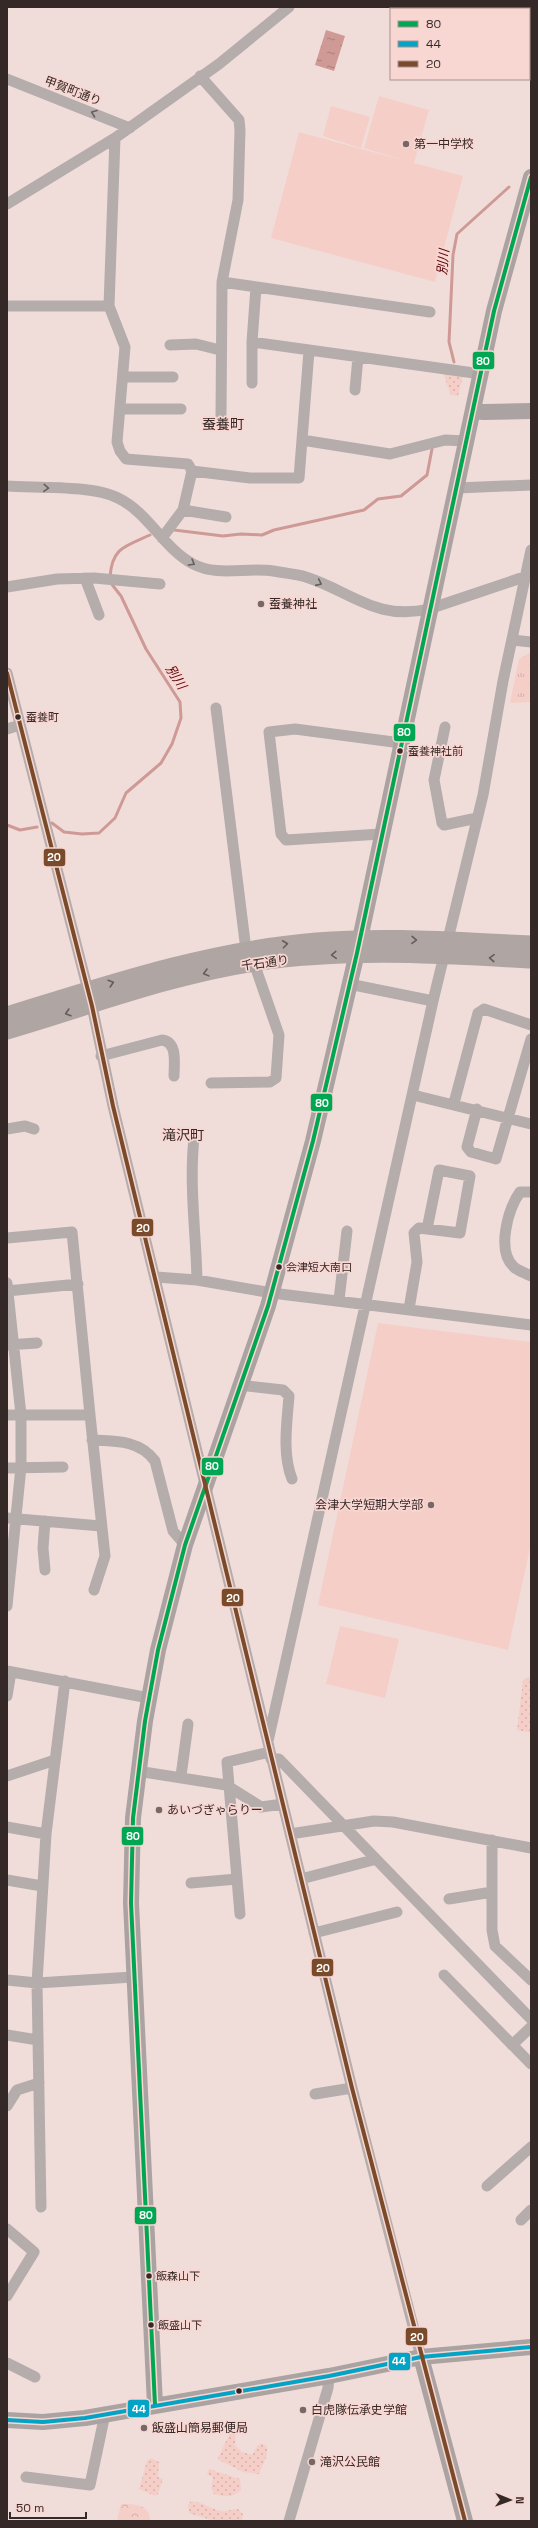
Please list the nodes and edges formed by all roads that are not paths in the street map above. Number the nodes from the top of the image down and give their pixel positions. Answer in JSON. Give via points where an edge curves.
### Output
{"nodes":[{"id":1,"x":289,"y":7,"type":"edge"},
{"id":2,"x":200,"y":76,"type":"junction"},
{"id":3,"x":7,"y":79,"type":"edge"},
{"id":4,"x":130,"y":128,"type":"junction"},
{"id":5,"x":115,"y":138,"type":"junction"},
{"id":6,"x":531,"y":177,"type":"edge"},
{"id":7,"x":7,"y":204,"type":"edge"},
{"id":8,"x":222,"y":282,"type":"junction"},
{"id":9,"x":256,"y":287,"type":"junction"},
{"id":10,"x":8,"y":306,"type":"dead end"},
{"id":11,"x":109,"y":306,"type":"junction"},
{"id":12,"x":430,"y":312,"type":"dead end"},
{"id":13,"x":252,"y":342,"type":"junction"},
{"id":14,"x":170,"y":345,"type":"dead end"},
{"id":15,"x":220,"y":350,"type":"junction"},
{"id":16,"x":309,"y":351,"type":"junction"},
{"id":17,"x":358,"y":357,"type":"junction"},
{"id":18,"x":481,"y":374,"type":"junction"},
{"id":19,"x":123,"y":377,"type":"junction"},
{"id":20,"x":173,"y":377,"type":"dead end"},
{"id":21,"x":252,"y":383,"type":"dead end"},
{"id":22,"x":355,"y":390,"type":"dead end"},
{"id":23,"x":120,"y":409,"type":"junction"},
{"id":24,"x":181,"y":409,"type":"dead end"},
{"id":25,"x":473,"y":410,"type":"junction"},
{"id":26,"x":531,"y":411,"type":"edge"},
{"id":27,"x":221,"y":417,"type":"dead end"},
{"id":28,"x":302,"y":440,"type":"junction"},
{"id":29,"x":466,"y":441,"type":"junction"},
{"id":30,"x":192,"y":471,"type":"junction"},
{"id":31,"x":531,"y":485,"type":"edge"},
{"id":32,"x":7,"y":486,"type":"edge"},
{"id":33,"x":457,"y":488,"type":"junction"},
{"id":34,"x":183,"y":510,"type":"junction"},
{"id":35,"x":226,"y":517,"type":"dead end"},
{"id":36,"x":166,"y":544,"type":"junction"},
{"id":37,"x":531,"y":550,"type":"edge"},
{"id":38,"x":528,"y":576,"type":"edge"},
{"id":39,"x":90,"y":578,"type":"junction"},
{"id":40,"x":160,"y":584,"type":"dead end"},
{"id":41,"x":7,"y":587,"type":"edge"},
{"id":42,"x":429,"y":609,"type":"junction"},
{"id":43,"x":99,"y":615,"type":"dead end"},
{"id":44,"x":512,"y":640,"type":"junction"},
{"id":45,"x":531,"y":642,"type":"edge"},
{"id":46,"x":7,"y":673,"type":"edge"},
{"id":47,"x":216,"y":708,"type":"dead end"},
{"id":48,"x":20,"y":725,"type":"junction"},
{"id":49,"x":445,"y":727,"type":"dead end"},
{"id":50,"x":7,"y":729,"type":"edge"},
{"id":51,"x":401,"y":743,"type":"junction"},
{"id":52,"x":477,"y":818,"type":"junction"},
{"id":53,"x":381,"y":834,"type":"junction"},
{"id":54,"x":531,"y":944,"type":"edge"},
{"id":55,"x":358,"y":946,"type":"junction"},
{"id":56,"x":446,"y":948,"type":"junction"},
{"id":57,"x":250,"y":956,"type":"junction"},
{"id":58,"x":531,"y":960,"type":"edge"},
{"id":59,"x":349,"y":984,"type":"junction"},
{"id":60,"x":90,"y":999,"type":"junction"},
{"id":61,"x":433,"y":1001,"type":"junction"},
{"id":62,"x":7,"y":1015,"type":"edge"},
{"id":63,"x":531,"y":1025,"type":"edge"},
{"id":64,"x":7,"y":1031,"type":"edge"},
{"id":65,"x":531,"y":1039,"type":"edge"},
{"id":66,"x":101,"y":1056,"type":"junction"},
{"id":67,"x":174,"y":1076,"type":"dead end"},
{"id":68,"x":211,"y":1083,"type":"dead end"},
{"id":69,"x":413,"y":1095,"type":"junction"},
{"id":70,"x":454,"y":1103,"type":"junction"},
{"id":71,"x":477,"y":1109,"type":"junction"},
{"id":72,"x":507,"y":1117,"type":"junction"},
{"id":73,"x":531,"y":1124,"type":"edge"},
{"id":74,"x":7,"y":1129,"type":"edge"},
{"id":75,"x":34,"y":1130,"type":"dead end"},
{"id":76,"x":194,"y":1138,"type":"dead end"},
{"id":77,"x":531,"y":1192,"type":"edge"},
{"id":78,"x":427,"y":1229,"type":"junction"},
{"id":79,"x":347,"y":1231,"type":"dead end"},
{"id":80,"x":7,"y":1238,"type":"edge"},
{"id":81,"x":531,"y":1276,"type":"edge"},
{"id":82,"x":156,"y":1277,"type":"junction"},
{"id":83,"x":197,"y":1280,"type":"junction"},
{"id":84,"x":78,"y":1284,"type":"junction"},
{"id":85,"x":7,"y":1288,"type":"edge"},
{"id":86,"x":272,"y":1293,"type":"junction"},
{"id":87,"x":339,"y":1300,"type":"junction"},
{"id":88,"x":367,"y":1304,"type":"junction"},
{"id":89,"x":409,"y":1309,"type":"junction"},
{"id":90,"x":531,"y":1325,"type":"edge"},
{"id":91,"x":37,"y":1343,"type":"dead end"},
{"id":92,"x":10,"y":1345,"type":"edge"},
{"id":93,"x":239,"y":1385,"type":"junction"},
{"id":94,"x":7,"y":1415,"type":"edge"},
{"id":95,"x":21,"y":1415,"type":"junction"},
{"id":96,"x":90,"y":1415,"type":"junction"},
{"id":97,"x":92,"y":1440,"type":"junction"},
{"id":98,"x":21,"y":1467,"type":"junction"},
{"id":99,"x":62,"y":1467,"type":"dead end"},
{"id":100,"x":7,"y":1468,"type":"edge"},
{"id":101,"x":292,"y":1479,"type":"dead end"},
{"id":102,"x":205,"y":1486,"type":"junction"},
{"id":103,"x":11,"y":1518,"type":"edge"},
{"id":104,"x":46,"y":1521,"type":"junction"},
{"id":105,"x":101,"y":1526,"type":"junction"},
{"id":106,"x":185,"y":1545,"type":"junction"},
{"id":107,"x":45,"y":1570,"type":"dead end"},
{"id":108,"x":94,"y":1590,"type":"dead end"},
{"id":109,"x":7,"y":1606,"type":"edge"},
{"id":110,"x":9,"y":1671,"type":"edge"},
{"id":111,"x":65,"y":1681,"type":"junction"},
{"id":112,"x":7,"y":1696,"type":"edge"},
{"id":113,"x":149,"y":1698,"type":"junction"},
{"id":114,"x":188,"y":1724,"type":"dead end"},
{"id":115,"x":269,"y":1752,"type":"junction"},
{"id":116,"x":55,"y":1760,"type":"junction"},
{"id":117,"x":137,"y":1771,"type":"junction"},
{"id":118,"x":7,"y":1776,"type":"edge"},
{"id":119,"x":181,"y":1776,"type":"junction"},
{"id":120,"x":231,"y":1788,"type":"junction"},
{"id":121,"x":283,"y":1804,"type":"junction"},
{"id":122,"x":346,"y":1826,"type":"junction"},
{"id":123,"x":7,"y":1827,"type":"edge"},
{"id":124,"x":46,"y":1834,"type":"junction"},
{"id":125,"x":290,"y":1834,"type":"junction"},
{"id":126,"x":492,"y":1840,"type":"junction"},
{"id":127,"x":531,"y":1848,"type":"edge"},
{"id":128,"x":373,"y":1860,"type":"dead end"},
{"id":129,"x":237,"y":1879,"type":"junction"},
{"id":130,"x":301,"y":1879,"type":"junction"},
{"id":131,"x":7,"y":1880,"type":"edge"},
{"id":132,"x":191,"y":1883,"type":"dead end"},
{"id":133,"x":42,"y":1886,"type":"junction"},
{"id":134,"x":492,"y":1892,"type":"junction"},
{"id":135,"x":449,"y":1899,"type":"dead end"},
{"id":136,"x":397,"y":1912,"type":"dead end"},
{"id":137,"x":240,"y":1914,"type":"dead end"},
{"id":138,"x":314,"y":1933,"type":"junction"},
{"id":139,"x":444,"y":1976,"type":"dead end"},
{"id":140,"x":134,"y":1977,"type":"junction"},
{"id":141,"x":7,"y":1980,"type":"edge"},
{"id":142,"x":531,"y":1980,"type":"edge"},
{"id":143,"x":37,"y":1983,"type":"junction"},
{"id":144,"x":531,"y":2019,"type":"edge"},
{"id":145,"x":531,"y":2027,"type":"edge"},
{"id":146,"x":7,"y":2035,"type":"edge"},
{"id":147,"x":38,"y":2040,"type":"junction"},
{"id":148,"x":512,"y":2045,"type":"junction"},
{"id":149,"x":531,"y":2064,"type":"edge"},
{"id":150,"x":39,"y":2083,"type":"junction"},
{"id":151,"x":352,"y":2088,"type":"junction"},
{"id":152,"x":315,"y":2094,"type":"dead end"},
{"id":153,"x":7,"y":2106,"type":"edge"},
{"id":154,"x":530,"y":2149,"type":"edge"},
{"id":155,"x":488,"y":2186,"type":"dead end"},
{"id":156,"x":41,"y":2207,"type":"dead end"},
{"id":157,"x":531,"y":2210,"type":"edge"},
{"id":158,"x":521,"y":2220,"type":"dead end"},
{"id":159,"x":7,"y":2229,"type":"edge"},
{"id":160,"x":7,"y":2296,"type":"edge"},
{"id":161,"x":531,"y":2347,"type":"edge"},
{"id":162,"x":421,"y":2358,"type":"junction"},
{"id":163,"x":7,"y":2363,"type":"edge"},
{"id":164,"x":329,"y":2376,"type":"junction"},
{"id":165,"x":35,"y":2377,"type":"dead end"},
{"id":166,"x":155,"y":2405,"type":"junction"},
{"id":167,"x":105,"y":2414,"type":"junction"},
{"id":168,"x":7,"y":2420,"type":"edge"},
{"id":169,"x":26,"y":2477,"type":"dead end"},
{"id":170,"x":289,"y":2521,"type":"edge"},
{"id":171,"x":466,"y":2521,"type":"edge"}],
"edges":[{"from":1,"to":2,"type":"street"},
{"from":2,"to":4,"type":"street"},
{"from":2,"to":8,"type":"street","via":[[239,120],[238,200]]},
{"from":4,"to":3,"type":"street","name":"甲賀町通り","one_way":true},
{"from":4,"to":5,"type":"street"},
{"from":5,"to":7,"type":"street"},
{"from":5,"to":11,"type":"street"},
{"from":6,"to":18,"type":"street","via":[[504,270]]},
{"from":8,"to":9,"type":"street"},
{"from":8,"to":15,"type":"street"},
{"from":9,"to":12,"type":"street"},
{"from":9,"to":13,"type":"street"},
{"from":10,"to":11,"type":"street"},
{"from":11,"to":19,"type":"street","via":[[125,347]]},
{"from":13,"to":16,"type":"street"},
{"from":13,"to":21,"type":"street"},
{"from":14,"to":15,"type":"street","via":[[196,344]]},
{"from":15,"to":27,"type":"street"},
{"from":16,"to":17,"type":"street"},
{"from":16,"to":28,"type":"street"},
{"from":17,"to":18,"type":"street"},
{"from":17,"to":22,"type":"street"},
{"from":18,"to":25,"type":"street"},
{"from":19,"to":20,"type":"street"},
{"from":19,"to":23,"type":"street"},
{"from":23,"to":24,"type":"street"},
{"from":23,"to":30,"type":"street","via":[[117,442],[126,459],[188,464]]},
{"from":25,"to":26,"type":"street"},
{"from":25,"to":29,"type":"street"},
{"from":28,"to":29,"type":"street","via":[[390,454],[445,440]]},
{"from":28,"to":30,"type":"street","via":[[299,478],[250,478]]},
{"from":29,"to":33,"type":"street"},
{"from":30,"to":34,"type":"street"},
{"from":31,"to":33,"type":"street"},
{"from":32,"to":36,"type":"street","one_way":true,"via":[[101,492],[118,498],[147,520]]},
{"from":33,"to":42,"type":"street"},
{"from":34,"to":35,"type":"street"},
{"from":34,"to":36,"type":"street"},
{"from":36,"to":42,"type":"street","one_way":true,"via":[[191,563],[213,571],[264,570],[285,573],[306,577],[356,601],[383,609],[413,613]]},
{"from":37,"to":38,"type":"street"},
{"from":38,"to":42,"type":"street"},
{"from":38,"to":44,"type":"street"},
{"from":39,"to":40,"type":"street"},
{"from":39,"to":41,"type":"street","via":[[57,579]]},
{"from":39,"to":43,"type":"street"},
{"from":42,"to":51,"type":"street"},
{"from":44,"to":45,"type":"street"},
{"from":44,"to":52,"type":"street"},
{"from":46,"to":48,"type":"street"},
{"from":47,"to":57,"type":"street"},
{"from":48,"to":50,"type":"street"},
{"from":48,"to":60,"type":"street"},
{"from":49,"to":52,"type":"street","via":[[434,780],[442,823],[444,825]]},
{"from":51,"to":53,"type":"street"},
{"from":51,"to":53,"type":"street","via":[[295,729],[269,732],[281,834],[286,840]]},
{"from":52,"to":56,"type":"street"},
{"from":53,"to":55,"type":"street"},
{"from":54,"to":56,"type":"main road","name":"千石通り"},
{"from":55,"to":56,"type":"main road","name":"千石通り"},
{"from":55,"to":57,"type":"main road","name":"千石通り"},
{"from":55,"to":59,"type":"street"},
{"from":58,"to":56,"type":"main road","name":"千石通り","one_way":true},
{"from":56,"to":61,"type":"street"},
{"from":57,"to":60,"type":"main road","name":"千石通り","via":[[212,971],[143,989]]},
{"from":57,"to":68,"type":"street","via":[[279,1035],[276,1078],[270,1082]]},
{"from":59,"to":61,"type":"street"},
{"from":59,"to":86,"type":"street","via":[[313,1141]]},
{"from":60,"to":62,"type":"main road","name":"千石通り"},
{"from":60,"to":64,"type":"main road","name":"千石通り","one_way":true},
{"from":60,"to":66,"type":"street"},
{"from":61,"to":69,"type":"street"},
{"from":63,"to":70,"type":"street","via":[[484,1009],[478,1013]]},
{"from":65,"to":72,"type":"street"},
{"from":66,"to":67,"type":"street","via":[[168,1040],[173,1051]]},
{"from":66,"to":82,"type":"street"},
{"from":69,"to":70,"type":"street"},
{"from":69,"to":88,"type":"street"},
{"from":70,"to":71,"type":"street"},
{"from":71,"to":72,"type":"street"},
{"from":71,"to":72,"type":"street","via":[[467,1147],[471,1152],[496,1159]]},
{"from":72,"to":73,"type":"street"},
{"from":74,"to":75,"type":"street","via":[[25,1126]]},
{"from":76,"to":83,"type":"street","via":[[191,1169],[196,1222]]},
{"from":77,"to":81,"type":"street","via":[[520,1192],[505,1224],[506,1252],[514,1267]]},
{"from":78,"to":78,"type":"street","via":[[460,1233],[470,1176],[439,1170]]},
{"from":78,"to":89,"type":"street","via":[[419,1228],[414,1234],[417,1262]]},
{"from":79,"to":87,"type":"street"},
{"from":80,"to":84,"type":"street","via":[[72,1232]]},
{"from":82,"to":83,"type":"street"},
{"from":82,"to":102,"type":"street"},
{"from":83,"to":86,"type":"street"},
{"from":84,"to":85,"type":"street"},
{"from":84,"to":96,"type":"street"},
{"from":85,"to":92,"type":"street"},
{"from":86,"to":87,"type":"street"},
{"from":86,"to":93,"type":"street"},
{"from":87,"to":88,"type":"street"},
{"from":88,"to":89,"type":"street"},
{"from":88,"to":115,"type":"street"},
{"from":89,"to":90,"type":"street"},
{"from":91,"to":92,"type":"street"},
{"from":92,"to":95,"type":"street"},
{"from":93,"to":101,"type":"street","via":[[283,1390],[289,1396],[286,1440],[288,1469]]},
{"from":93,"to":102,"type":"street"},
{"from":94,"to":95,"type":"street"},
{"from":95,"to":96,"type":"street"},
{"from":95,"to":98,"type":"street"},
{"from":96,"to":97,"type":"street"},
{"from":97,"to":105,"type":"street"},
{"from":97,"to":106,"type":"street","via":[[123,1442],[149,1453],[155,1461],[173,1531]]},
{"from":98,"to":99,"type":"street"},
{"from":98,"to":100,"type":"street"},
{"from":98,"to":103,"type":"street"},
{"from":102,"to":106,"type":"street"},
{"from":102,"to":115,"type":"street"},
{"from":103,"to":104,"type":"street"},
{"from":103,"to":109,"type":"street"},
{"from":104,"to":105,"type":"street"},
{"from":104,"to":107,"type":"street","via":[[43,1548]]},
{"from":105,"to":108,"type":"street","via":[[105,1556]]},
{"from":106,"to":113,"type":"street"},
{"from":110,"to":111,"type":"street"},
{"from":110,"to":112,"type":"street"},
{"from":111,"to":113,"type":"street"},
{"from":111,"to":116,"type":"street"},
{"from":113,"to":117,"type":"street"},
{"from":114,"to":119,"type":"street"},
{"from":115,"to":120,"type":"street","via":[[228,1762]]},
{"from":115,"to":121,"type":"street"},
{"from":115,"to":122,"type":"street"},
{"from":116,"to":118,"type":"street"},
{"from":116,"to":124,"type":"street"},
{"from":117,"to":119,"type":"street"},
{"from":117,"to":140,"type":"street","via":[[131,1865]]},
{"from":119,"to":120,"type":"street"},
{"from":120,"to":121,"type":"street","via":[[261,1807]]},
{"from":120,"to":129,"type":"street"},
{"from":121,"to":125,"type":"street"},
{"from":122,"to":125,"type":"street"},
{"from":122,"to":126,"type":"street","via":[[374,1821],[393,1822]]},
{"from":122,"to":144,"type":"street"},
{"from":123,"to":124,"type":"street"},
{"from":124,"to":133,"type":"street"},
{"from":125,"to":130,"type":"street"},
{"from":126,"to":127,"type":"street"},
{"from":126,"to":134,"type":"street"},
{"from":128,"to":130,"type":"street"},
{"from":129,"to":132,"type":"street"},
{"from":129,"to":137,"type":"street"},
{"from":130,"to":138,"type":"street"},
{"from":131,"to":133,"type":"street"},
{"from":133,"to":143,"type":"street"},
{"from":134,"to":135,"type":"street"},
{"from":134,"to":142,"type":"street","via":[[492,1930],[495,1946]]},
{"from":136,"to":138,"type":"street"},
{"from":138,"to":151,"type":"street"},
{"from":139,"to":148,"type":"street"},
{"from":140,"to":143,"type":"street"},
{"from":140,"to":166,"type":"street"},
{"from":141,"to":143,"type":"street"},
{"from":143,"to":147,"type":"street"},
{"from":145,"to":148,"type":"street"},
{"from":146,"to":147,"type":"street"},
{"from":147,"to":150,"type":"street"},
{"from":148,"to":149,"type":"street"},
{"from":150,"to":153,"type":"street","via":[[17,2090]]},
{"from":150,"to":156,"type":"street"},
{"from":151,"to":152,"type":"street"},
{"from":151,"to":162,"type":"street"},
{"from":154,"to":155,"type":"street"},
{"from":157,"to":158,"type":"street"},
{"from":159,"to":160,"type":"street","via":[[34,2252]]},
{"from":161,"to":162,"type":"street"},
{"from":162,"to":164,"type":"street"},
{"from":162,"to":171,"type":"street"},
{"from":163,"to":165,"type":"street"},
{"from":164,"to":166,"type":"street"},
{"from":164,"to":170,"type":"street","via":[[328,2388]]},
{"from":166,"to":167,"type":"street"},
{"from":167,"to":168,"type":"street","via":[[43,2422]]},
{"from":167,"to":169,"type":"street","via":[[90,2485]]}]}
